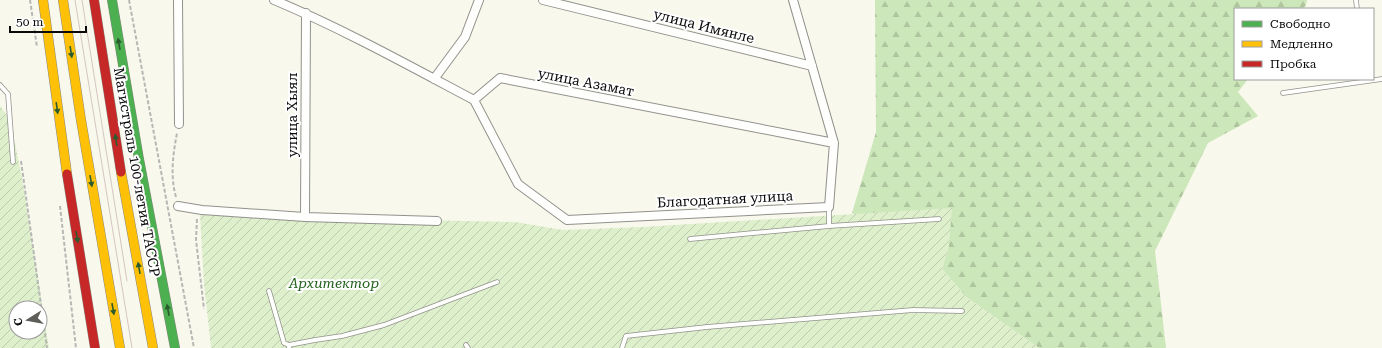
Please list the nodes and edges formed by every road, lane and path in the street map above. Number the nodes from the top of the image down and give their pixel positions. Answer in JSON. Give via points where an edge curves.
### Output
{"nodes":[{"id":1,"x":43,"y":0,"type":"edge"},
{"id":2,"x":63,"y":0,"type":"edge"},
{"id":3,"x":94,"y":0,"type":"edge"},
{"id":4,"x":112,"y":0,"type":"edge"},
{"id":5,"x":129,"y":0,"type":"edge"},
{"id":6,"x":178,"y":0,"type":"edge"},
{"id":7,"x":274,"y":0,"type":"edge"},
{"id":8,"x":479,"y":0,"type":"edge"},
{"id":9,"x":543,"y":0,"type":"edge"},
{"id":10,"x":793,"y":0,"type":"edge"},
{"id":11,"x":306,"y":13,"type":"junction"},
{"id":12,"x":812,"y":66,"type":"junction"},
{"id":13,"x":434,"y":79,"type":"junction"},
{"id":14,"x":1366,"y":80,"type":"edge"},
{"id":15,"x":0,"y":85,"type":"edge"},
{"id":16,"x":1283,"y":93,"type":"dead end"},
{"id":17,"x":474,"y":100,"type":"junction"},
{"id":18,"x":179,"y":124,"type":"joint"},
{"id":19,"x":834,"y":143,"type":"junction"},
{"id":20,"x":20,"y":154,"type":"dead end"},
{"id":21,"x":12,"y":162,"type":"dead end"},
{"id":22,"x":178,"y":206,"type":"joint"},
{"id":23,"x":829,"y":207,"type":"junction"},
{"id":24,"x":198,"y":209,"type":"junction"},
{"id":25,"x":305,"y":217,"type":"junction"},
{"id":26,"x":939,"y":219,"type":"dead end"},
{"id":27,"x":437,"y":221,"type":"dead end"},
{"id":28,"x":829,"y":226,"type":"junction"},
{"id":29,"x":690,"y":239,"type":"dead end"},
{"id":30,"x":496,"y":282,"type":"dead end"},
{"id":31,"x":269,"y":291,"type":"dead end"},
{"id":32,"x":204,"y":309,"type":"dead end"},
{"id":33,"x":962,"y":310,"type":"dead end"},
{"id":34,"x":289,"y":347,"type":"edge"},
{"id":35,"x":47,"y":348,"type":"edge"},
{"id":36,"x":95,"y":348,"type":"edge"},
{"id":37,"x":120,"y":348,"type":"edge"},
{"id":38,"x":153,"y":348,"type":"edge"},
{"id":39,"x":175,"y":348,"type":"edge"},
{"id":40,"x":194,"y":348,"type":"edge"},
{"id":41,"x":622,"y":348,"type":"edge"}],
"edges":[{"from":1,"to":36,"type":"main road","one_way":true,"via":[[66,171]]},
{"from":2,"to":37,"type":"main road","one_way":true},
{"from":38,"to":3,"type":"main road","name":"Магистраль 100-летия ТАССР","one_way":true,"via":[[121,172]]},
{"from":39,"to":4,"type":"main road","one_way":true},
{"from":5,"to":40,"type":"path"},
{"from":6,"to":18,"type":"street"},
{"from":7,"to":11,"type":"street"},
{"from":8,"to":13,"type":"street","via":[[465,37]]},
{"from":9,"to":12,"type":"street","name":"улица Имянле"},
{"from":10,"to":12,"type":"street"},
{"from":11,"to":13,"type":"street"},
{"from":11,"to":25,"type":"street","name":"улица Хыял"},
{"from":12,"to":19,"type":"street"},
{"from":13,"to":17,"type":"street"},
{"from":14,"to":16,"type":"lane"},
{"from":15,"to":21,"type":"lane","via":[[8,94]]},
{"from":17,"to":19,"type":"street","name":"улица Азамат","via":[[500,78]]},
{"from":17,"to":23,"type":"street","name":"Благодатная улица","via":[[518,184],[567,220]]},
{"from":18,"to":22,"type":"path","via":[[173,153],[172,183]]},
{"from":19,"to":23,"type":"street"},
{"from":20,"to":35,"type":"path"},
{"from":22,"to":24,"type":"street"},
{"from":23,"to":28,"type":"lane"},
{"from":24,"to":25,"type":"street"},
{"from":24,"to":32,"type":"path","via":[[196,240]]},
{"from":25,"to":27,"type":"street"},
{"from":26,"to":28,"type":"lane"},
{"from":28,"to":29,"type":"lane"},
{"from":30,"to":34,"type":"lane","via":[[384,325]]},
{"from":31,"to":34,"type":"lane","via":[[284,343]]},
{"from":33,"to":41,"type":"lane","via":[[913,310],[626,336]]}]}
